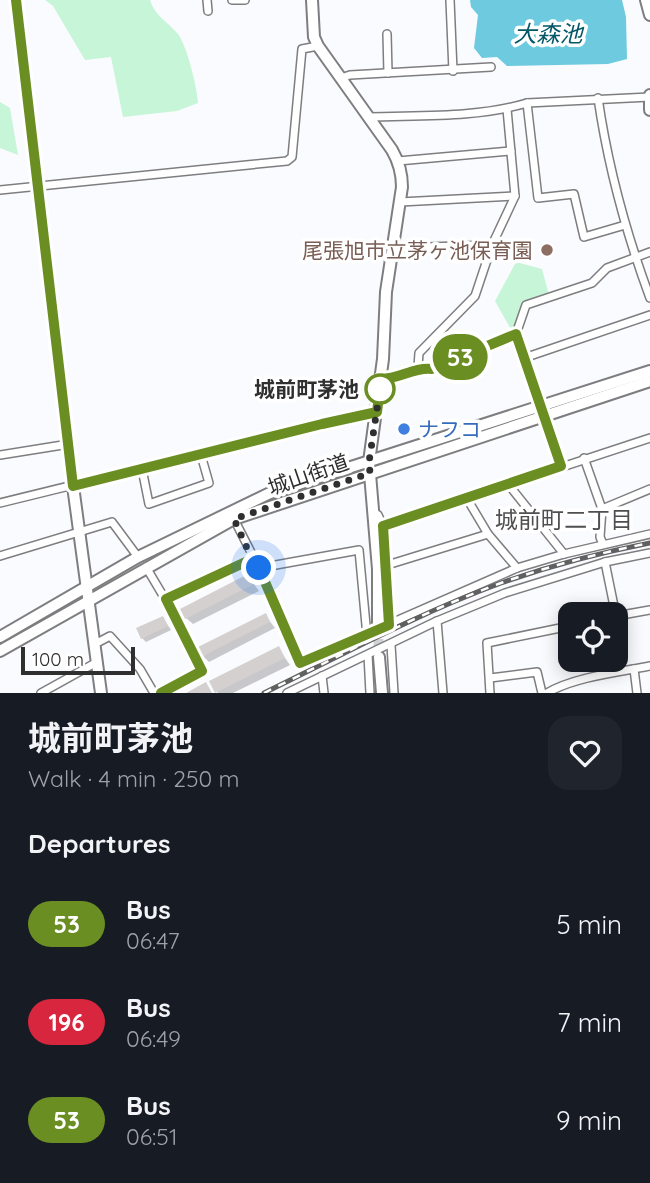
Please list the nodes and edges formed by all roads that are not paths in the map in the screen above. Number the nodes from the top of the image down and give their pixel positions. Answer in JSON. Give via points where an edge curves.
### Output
{"nodes":[{"id":1,"x":16,"y":0,"type":"edge"},
{"id":2,"x":207,"y":0,"type":"edge"},
{"id":3,"x":232,"y":0,"type":"edge"},
{"id":4,"x":245,"y":0,"type":"edge"},
{"id":5,"x":312,"y":0,"type":"edge"},
{"id":6,"x":450,"y":0,"type":"edge"},
{"id":7,"x":646,"y":0,"type":"edge"},
{"id":8,"x":208,"y":10,"type":"dead end"},
{"id":9,"x":650,"y":15,"type":"edge"},
{"id":10,"x":387,"y":34,"type":"dead end"},
{"id":11,"x":318,"y":46,"type":"junction"},
{"id":12,"x":491,"y":67,"type":"dead end"},
{"id":13,"x":453,"y":71,"type":"junction"},
{"id":14,"x":388,"y":74,"type":"junction"},
{"id":15,"x":341,"y":78,"type":"junction"},
{"id":16,"x":650,"y":97,"type":"edge"},
{"id":17,"x":598,"y":98,"type":"junction"},
{"id":18,"x":527,"y":103,"type":"junction"},
{"id":19,"x":507,"y":109,"type":"junction"},
{"id":20,"x":650,"y":110,"type":"edge"},
{"id":21,"x":369,"y":117,"type":"junction"},
{"id":22,"x":511,"y":151,"type":"junction"},
{"id":23,"x":398,"y":161,"type":"junction"},
{"id":24,"x":37,"y":187,"type":"junction"},
{"id":25,"x":0,"y":190,"type":"edge"},
{"id":26,"x":515,"y":196,"type":"junction"},
{"id":27,"x":400,"y":202,"type":"junction"},
{"id":28,"x":625,"y":225,"type":"junction"},
{"id":29,"x":492,"y":245,"type":"junction"},
{"id":30,"x":393,"y":248,"type":"junction"},
{"id":31,"x":650,"y":252,"type":"edge"},
{"id":32,"x":635,"y":257,"type":"junction"},
{"id":33,"x":650,"y":298,"type":"edge"},
{"id":34,"x":650,"y":315,"type":"edge"},
{"id":35,"x":516,"y":334,"type":"junction"},
{"id":36,"x":524,"y":358,"type":"junction"},
{"id":37,"x":418,"y":367,"type":"junction"},
{"id":38,"x":650,"y":371,"type":"edge"},
{"id":39,"x":381,"y":379,"type":"junction"},
{"id":40,"x":650,"y":380,"type":"edge"},
{"id":41,"x":377,"y":412,"type":"junction"},
{"id":42,"x":542,"y":412,"type":"junction"},
{"id":43,"x":650,"y":438,"type":"edge"},
{"id":44,"x":69,"y":444,"type":"junction"},
{"id":45,"x":0,"y":454,"type":"edge"},
{"id":46,"x":201,"y":455,"type":"junction"},
{"id":47,"x":584,"y":458,"type":"junction"},
{"id":48,"x":561,"y":466,"type":"junction"},
{"id":49,"x":370,"y":468,"type":"junction"},
{"id":50,"x":142,"y":469,"type":"junction"},
{"id":51,"x":508,"y":484,"type":"junction"},
{"id":52,"x":73,"y":486,"type":"junction"},
{"id":53,"x":650,"y":489,"type":"edge"},
{"id":54,"x":466,"y":497,"type":"junction"},
{"id":55,"x":0,"y":503,"type":"edge"},
{"id":56,"x":602,"y":509,"type":"junction"},
{"id":57,"x":374,"y":512,"type":"junction"},
{"id":58,"x":234,"y":519,"type":"junction"},
{"id":59,"x":383,"y":526,"type":"junction"},
{"id":60,"x":78,"y":531,"type":"junction"},
{"id":61,"x":488,"y":534,"type":"junction"},
{"id":62,"x":650,"y":534,"type":"edge"},
{"id":63,"x":603,"y":544,"type":"junction"},
{"id":64,"x":650,"y":553,"type":"edge"},
{"id":65,"x":564,"y":554,"type":"junction"},
{"id":66,"x":0,"y":556,"type":"edge"},
{"id":67,"x":138,"y":557,"type":"junction"},
{"id":68,"x":252,"y":559,"type":"junction"},
{"id":69,"x":605,"y":562,"type":"junction"},
{"id":70,"x":384,"y":566,"type":"junction"},
{"id":71,"x":146,"y":567,"type":"junction"},
{"id":72,"x":259,"y":568,"type":"junction"},
{"id":73,"x":517,"y":569,"type":"junction"},
{"id":74,"x":86,"y":586,"type":"junction"},
{"id":75,"x":166,"y":599,"type":"junction"},
{"id":76,"x":89,"y":602,"type":"junction"},
{"id":77,"x":613,"y":602,"type":"edge"},
{"id":78,"x":650,"y":610,"type":"edge"},
{"id":79,"x":628,"y":614,"type":"edge"},
{"id":80,"x":437,"y":621,"type":"junction"},
{"id":81,"x":384,"y":625,"type":"junction"},
{"id":82,"x":558,"y":628,"type":"edge"},
{"id":83,"x":367,"y":636,"type":"junction"},
{"id":84,"x":0,"y":637,"type":"edge"},
{"id":85,"x":95,"y":644,"type":"junction"},
{"id":86,"x":391,"y":645,"type":"junction"},
{"id":87,"x":0,"y":651,"type":"edge"},
{"id":88,"x":374,"y":656,"type":"junction"},
{"id":89,"x":97,"y":662,"type":"junction"},
{"id":90,"x":650,"y":666,"type":"edge"},
{"id":91,"x":634,"y":669,"type":"junction"},
{"id":92,"x":322,"y":676,"type":"junction"},
{"id":93,"x":490,"y":678,"type":"junction"},
{"id":94,"x":41,"y":693,"type":"edge"},
{"id":95,"x":101,"y":693,"type":"edge"},
{"id":96,"x":154,"y":693,"type":"edge"},
{"id":97,"x":161,"y":693,"type":"edge"},
{"id":98,"x":287,"y":693,"type":"edge"},
{"id":99,"x":324,"y":693,"type":"edge"},
{"id":100,"x":370,"y":693,"type":"edge"},
{"id":101,"x":382,"y":693,"type":"edge"},
{"id":102,"x":394,"y":693,"type":"edge"},
{"id":103,"x":443,"y":693,"type":"edge"},
{"id":104,"x":491,"y":693,"type":"edge"},
{"id":105,"x":542,"y":693,"type":"edge"},
{"id":106,"x":547,"y":693,"type":"edge"},
{"id":107,"x":637,"y":693,"type":"edge"}],
"edges":[{"from":1,"to":24,"type":"street"},
{"from":2,"to":8,"type":"street"},
{"from":3,"to":4,"type":"street"},
{"from":5,"to":11,"type":"street"},
{"from":6,"to":13,"type":"street"},
{"from":7,"to":9,"type":"street"},
{"from":10,"to":14,"type":"street"},
{"from":11,"to":15,"type":"street"},
{"from":11,"to":24,"type":"street","via":[[302,49],[292,157],[287,161]]},
{"from":12,"to":13,"type":"street"},
{"from":13,"to":14,"type":"street"},
{"from":14,"to":15,"type":"street"},
{"from":15,"to":21,"type":"street"},
{"from":16,"to":17,"type":"street"},
{"from":16,"to":20,"type":"street"},
{"from":17,"to":18,"type":"street"},
{"from":17,"to":28,"type":"street","via":[[605,148]]},
{"from":18,"to":19,"type":"street"},
{"from":18,"to":28,"type":"street","via":[[538,198],[574,194],[584,237]]},
{"from":19,"to":21,"type":"street"},
{"from":19,"to":22,"type":"street"},
{"from":21,"to":23,"type":"street"},
{"from":22,"to":23,"type":"street"},
{"from":22,"to":26,"type":"street"},
{"from":23,"to":27,"type":"street"},
{"from":24,"to":25,"type":"street"},
{"from":24,"to":44,"type":"lane"},
{"from":26,"to":27,"type":"street"},
{"from":26,"to":29,"type":"street"},
{"from":27,"to":30,"type":"street"},
{"from":28,"to":32,"type":"street"},
{"from":29,"to":30,"type":"street"},
{"from":29,"to":37,"type":"street","via":[[475,296],[419,353]]},
{"from":30,"to":39,"type":"street"},
{"from":31,"to":32,"type":"street"},
{"from":32,"to":33,"type":"street"},
{"from":32,"to":35,"type":"street","via":[[607,268],[592,283],[526,305]]},
{"from":34,"to":36,"type":"street"},
{"from":35,"to":36,"type":"street"},
{"from":35,"to":37,"type":"street","via":[[432,369]]},
{"from":36,"to":42,"type":"street"},
{"from":37,"to":39,"type":"street"},
{"from":38,"to":42,"type":"street","name":"城山街道"},
{"from":39,"to":41,"type":"street"},
{"from":40,"to":42,"type":"street","name":"城山街道"},
{"from":41,"to":46,"type":"street"},
{"from":41,"to":49,"type":"street"},
{"from":42,"to":48,"type":"street"},
{"from":42,"to":49,"type":"street","name":"城山街道"},
{"from":43,"to":47,"type":"street"},
{"from":44,"to":45,"type":"street"},
{"from":44,"to":52,"type":"lane"},
{"from":46,"to":50,"type":"street"},
{"from":46,"to":50,"type":"street","via":[[209,483],[149,504]]},
{"from":47,"to":48,"type":"street"},
{"from":47,"to":56,"type":"street"},
{"from":48,"to":51,"type":"street"},
{"from":49,"to":57,"type":"street"},
{"from":49,"to":58,"type":"street","name":"城山街道"},
{"from":49,"to":67,"type":"street","name":"城山街道","via":[[270,493]]},
{"from":50,"to":52,"type":"street"},
{"from":51,"to":54,"type":"street"},
{"from":51,"to":65,"type":"street"},
{"from":52,"to":55,"type":"street"},
{"from":52,"to":60,"type":"street"},
{"from":53,"to":56,"type":"street"},
{"from":54,"to":59,"type":"street"},
{"from":54,"to":61,"type":"street"},
{"from":56,"to":63,"type":"street"},
{"from":57,"to":59,"type":"street"},
{"from":57,"to":81,"type":"street"},
{"from":58,"to":68,"type":"street"},
{"from":58,"to":71,"type":"street","name":"城山街道"},
{"from":59,"to":70,"type":"street"},
{"from":60,"to":66,"type":"street"},
{"from":60,"to":67,"type":"street","via":[[112,522]]},
{"from":60,"to":74,"type":"street"},
{"from":61,"to":70,"type":"street"},
{"from":61,"to":73,"type":"street"},
{"from":62,"to":63,"type":"street"},
{"from":63,"to":65,"type":"street"},
{"from":64,"to":69,"type":"street"},
{"from":65,"to":73,"type":"street"},
{"from":67,"to":74,"type":"street","name":"城山街道"},
{"from":68,"to":72,"type":"street"},
{"from":68,"to":75,"type":"street"},
{"from":69,"to":77,"type":"street"},
{"from":69,"to":80,"type":"street","via":[[505,593]]},
{"from":70,"to":81,"type":"street"},
{"from":71,"to":75,"type":"street"},
{"from":71,"to":76,"type":"street","name":"城山街道"},
{"from":72,"to":83,"type":"street","via":[[300,663]]},
{"from":72,"to":83,"type":"street","via":[[359,550]]},
{"from":73,"to":81,"type":"street"},
{"from":74,"to":76,"type":"street"},
{"from":74,"to":84,"type":"street","name":"城山街道"},
{"from":75,"to":97,"type":"street","via":[[202,671]]},
{"from":76,"to":85,"type":"street"},
{"from":76,"to":87,"type":"street","name":"城山街道"},
{"from":78,"to":79,"type":"street"},
{"from":80,"to":86,"type":"street"},
{"from":80,"to":103,"type":"street"},
{"from":81,"to":83,"type":"street"},
{"from":82,"to":93,"type":"street","via":[[486,643]]},
{"from":85,"to":89,"type":"street"},
{"from":85,"to":96,"type":"street","via":[[110,636],[140,669]]},
{"from":86,"to":88,"type":"street"},
{"from":86,"to":102,"type":"street"},
{"from":88,"to":92,"type":"street"},
{"from":88,"to":100,"type":"street"},
{"from":88,"to":101,"type":"street"},
{"from":89,"to":94,"type":"street"},
{"from":89,"to":95,"type":"street"},
{"from":90,"to":91,"type":"street"},
{"from":91,"to":106,"type":"street"},
{"from":91,"to":107,"type":"street"},
{"from":92,"to":98,"type":"street"},
{"from":92,"to":99,"type":"street"},
{"from":93,"to":104,"type":"street"},
{"from":93,"to":105,"type":"street","via":[[537,672]]}]}
